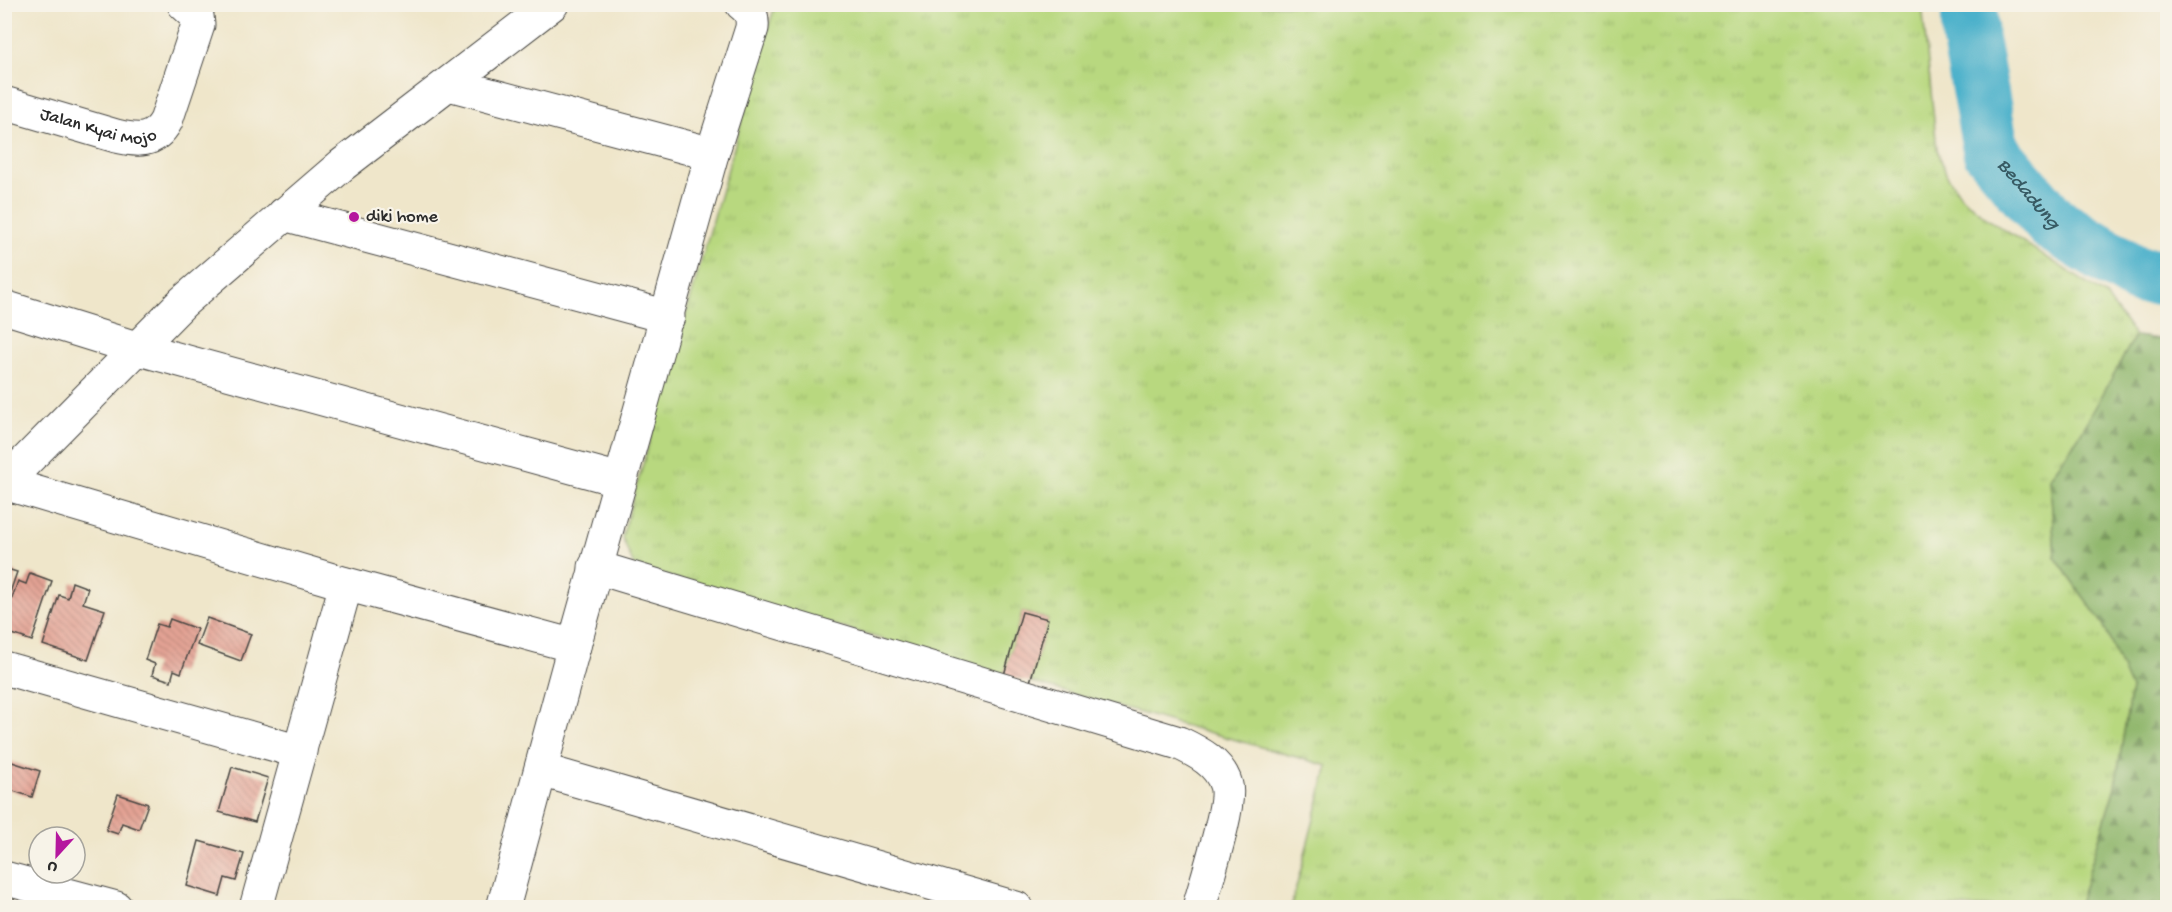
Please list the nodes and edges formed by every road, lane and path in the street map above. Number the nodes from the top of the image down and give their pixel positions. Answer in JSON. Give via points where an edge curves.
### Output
{"nodes":[{"id":1,"x":184,"y":4,"type":"edge"},
{"id":2,"x":552,"y":4,"type":"edge"},
{"id":3,"x":742,"y":4,"type":"edge"},
{"id":4,"x":449,"y":84,"type":"junction"},
{"id":5,"x":4,"y":103,"type":"edge"},
{"id":6,"x":712,"y":154,"type":"junction"},
{"id":7,"x":284,"y":214,"type":"junction"},
{"id":8,"x":4,"y":307,"type":"edge"},
{"id":9,"x":668,"y":316,"type":"junction"},
{"id":10,"x":136,"y":348,"type":"junction"},
{"id":11,"x":620,"y":480,"type":"junction"},
{"id":12,"x":5,"y":484,"type":"edge"},
{"id":13,"x":595,"y":567,"type":"junction"},
{"id":14,"x":346,"y":584,"type":"junction"},
{"id":15,"x":574,"y":646,"type":"junction"},
{"id":16,"x":4,"y":668,"type":"edge"},
{"id":17,"x":300,"y":752,"type":"junction"},
{"id":18,"x":541,"y":771,"type":"junction"},
{"id":19,"x":4,"y":878,"type":"edge"},
{"id":20,"x":116,"y":908,"type":"edge"},
{"id":21,"x":256,"y":908,"type":"edge"},
{"id":22,"x":503,"y":908,"type":"edge"},
{"id":23,"x":1016,"y":908,"type":"edge"},
{"id":24,"x":1199,"y":908,"type":"edge"}],
"edges":[{"from":1,"to":5,"type":"street","name":"Jalan Kyai Mojo","via":[[197,16],[198,26],[166,121],[149,138],[116,136]]},
{"from":2,"to":4,"type":"street"},
{"from":3,"to":6,"type":"street","via":[[750,10],[752,28]]},
{"from":4,"to":6,"type":"street"},
{"from":4,"to":7,"type":"street"},
{"from":6,"to":9,"type":"street"},
{"from":7,"to":9,"type":"street"},
{"from":7,"to":10,"type":"street"},
{"from":8,"to":10,"type":"street"},
{"from":9,"to":11,"type":"street"},
{"from":10,"to":11,"type":"street"},
{"from":10,"to":12,"type":"street"},
{"from":11,"to":13,"type":"street"},
{"from":12,"to":14,"type":"street"},
{"from":13,"to":15,"type":"street"},
{"from":13,"to":24,"type":"street","via":[[1179,743],[1198,752],[1217,767],[1227,786],[1224,814]]},
{"from":14,"to":15,"type":"street"},
{"from":14,"to":17,"type":"street"},
{"from":15,"to":18,"type":"street"},
{"from":16,"to":17,"type":"street"},
{"from":17,"to":21,"type":"street"},
{"from":18,"to":22,"type":"street"},
{"from":18,"to":23,"type":"street"},
{"from":19,"to":20,"type":"street"}]}
